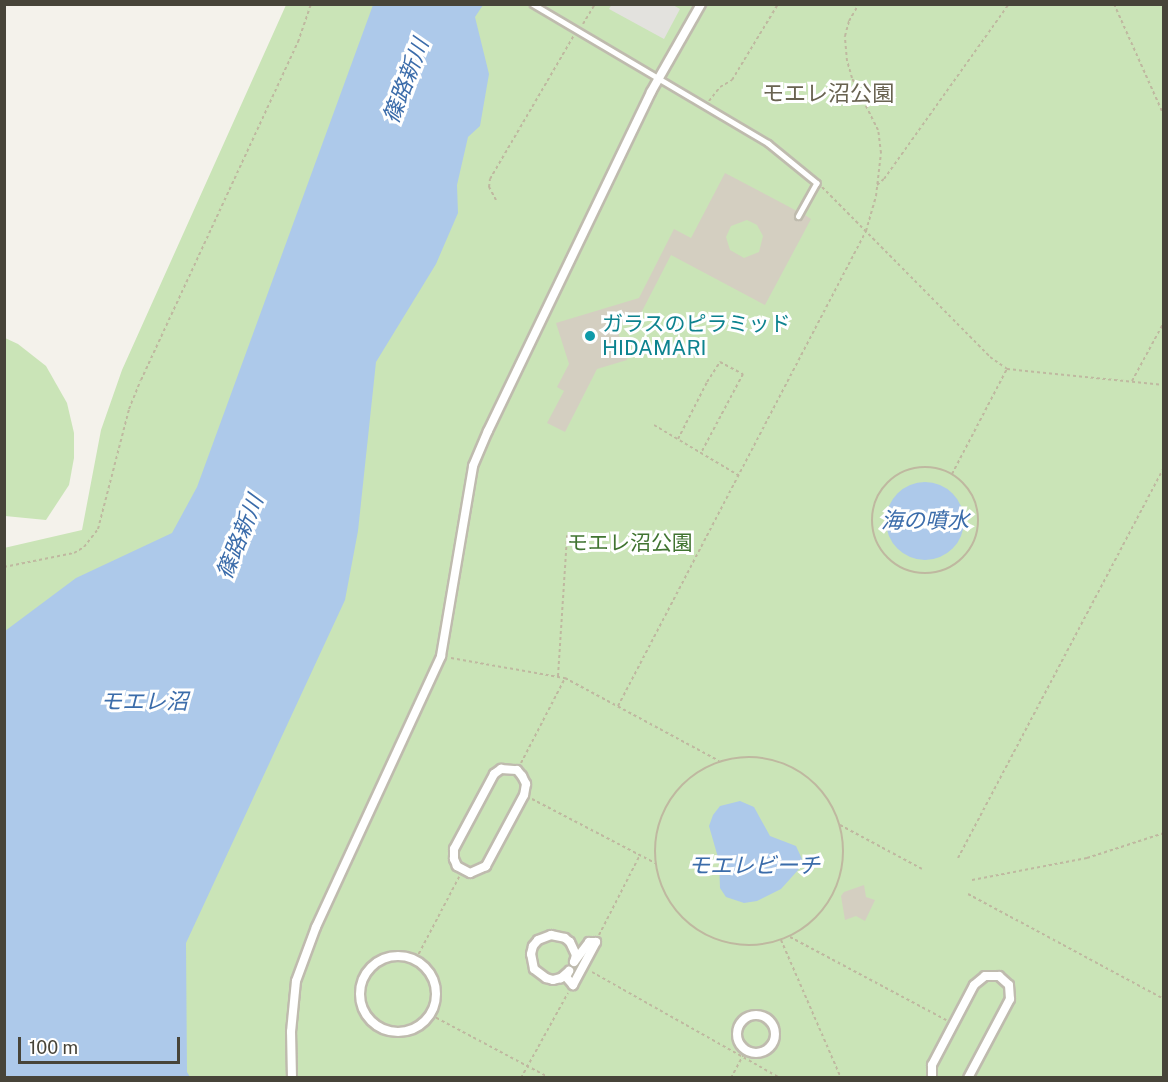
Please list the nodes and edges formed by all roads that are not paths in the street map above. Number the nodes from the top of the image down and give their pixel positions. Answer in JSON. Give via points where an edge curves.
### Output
{"nodes":[{"id":1,"x":534,"y":4,"type":"edge"},
{"id":2,"x":700,"y":4,"type":"edge"},
{"id":3,"x":659,"y":78,"type":"junction"},
{"id":4,"x":800,"y":216,"type":"dead end"},
{"id":5,"x":463,"y":871,"type":"joint"},
{"id":6,"x":583,"y":967,"type":"joint"},
{"id":7,"x":431,"y":1015,"type":"joint"},
{"id":8,"x":744,"y":1054,"type":"joint"},
{"id":9,"x":292,"y":1077,"type":"edge"},
{"id":10,"x":932,"y":1077,"type":"edge"},
{"id":11,"x":968,"y":1077,"type":"edge"}],
"edges":[{"from":1,"to":3,"type":"lane"},
{"from":2,"to":3,"type":"street"},
{"from":3,"to":4,"type":"lane","via":[[768,143],[817,183]]},
{"from":3,"to":9,"type":"street","via":[[474,466],[441,656],[316,927],[296,981]]},
{"from":5,"to":5,"type":"street","via":[[454,859],[454,849],[494,774],[501,769],[517,770],[526,784],[524,795],[486,866],[478,872]]},
{"from":6,"to":6,"type":"street","via":[[596,942],[589,942],[574,962],[574,948],[558,935],[544,936],[533,946],[534,969],[546,978],[561,978],[569,971],[566,977],[573,984]]},
{"from":7,"to":7,"type":"street","via":[[436,984],[425,965],[394,955],[374,964],[362,982],[362,1005],[376,1025],[398,1032],[421,1025]]},
{"from":8,"to":8,"type":"street","via":[[760,1053],[770,1046],[774,1035],[767,1019],[755,1015],[740,1025],[737,1037]]},
{"from":10,"to":11,"type":"street","via":[[932,1065],[980,979],[992,974],[1009,985],[1010,999]]}]}
